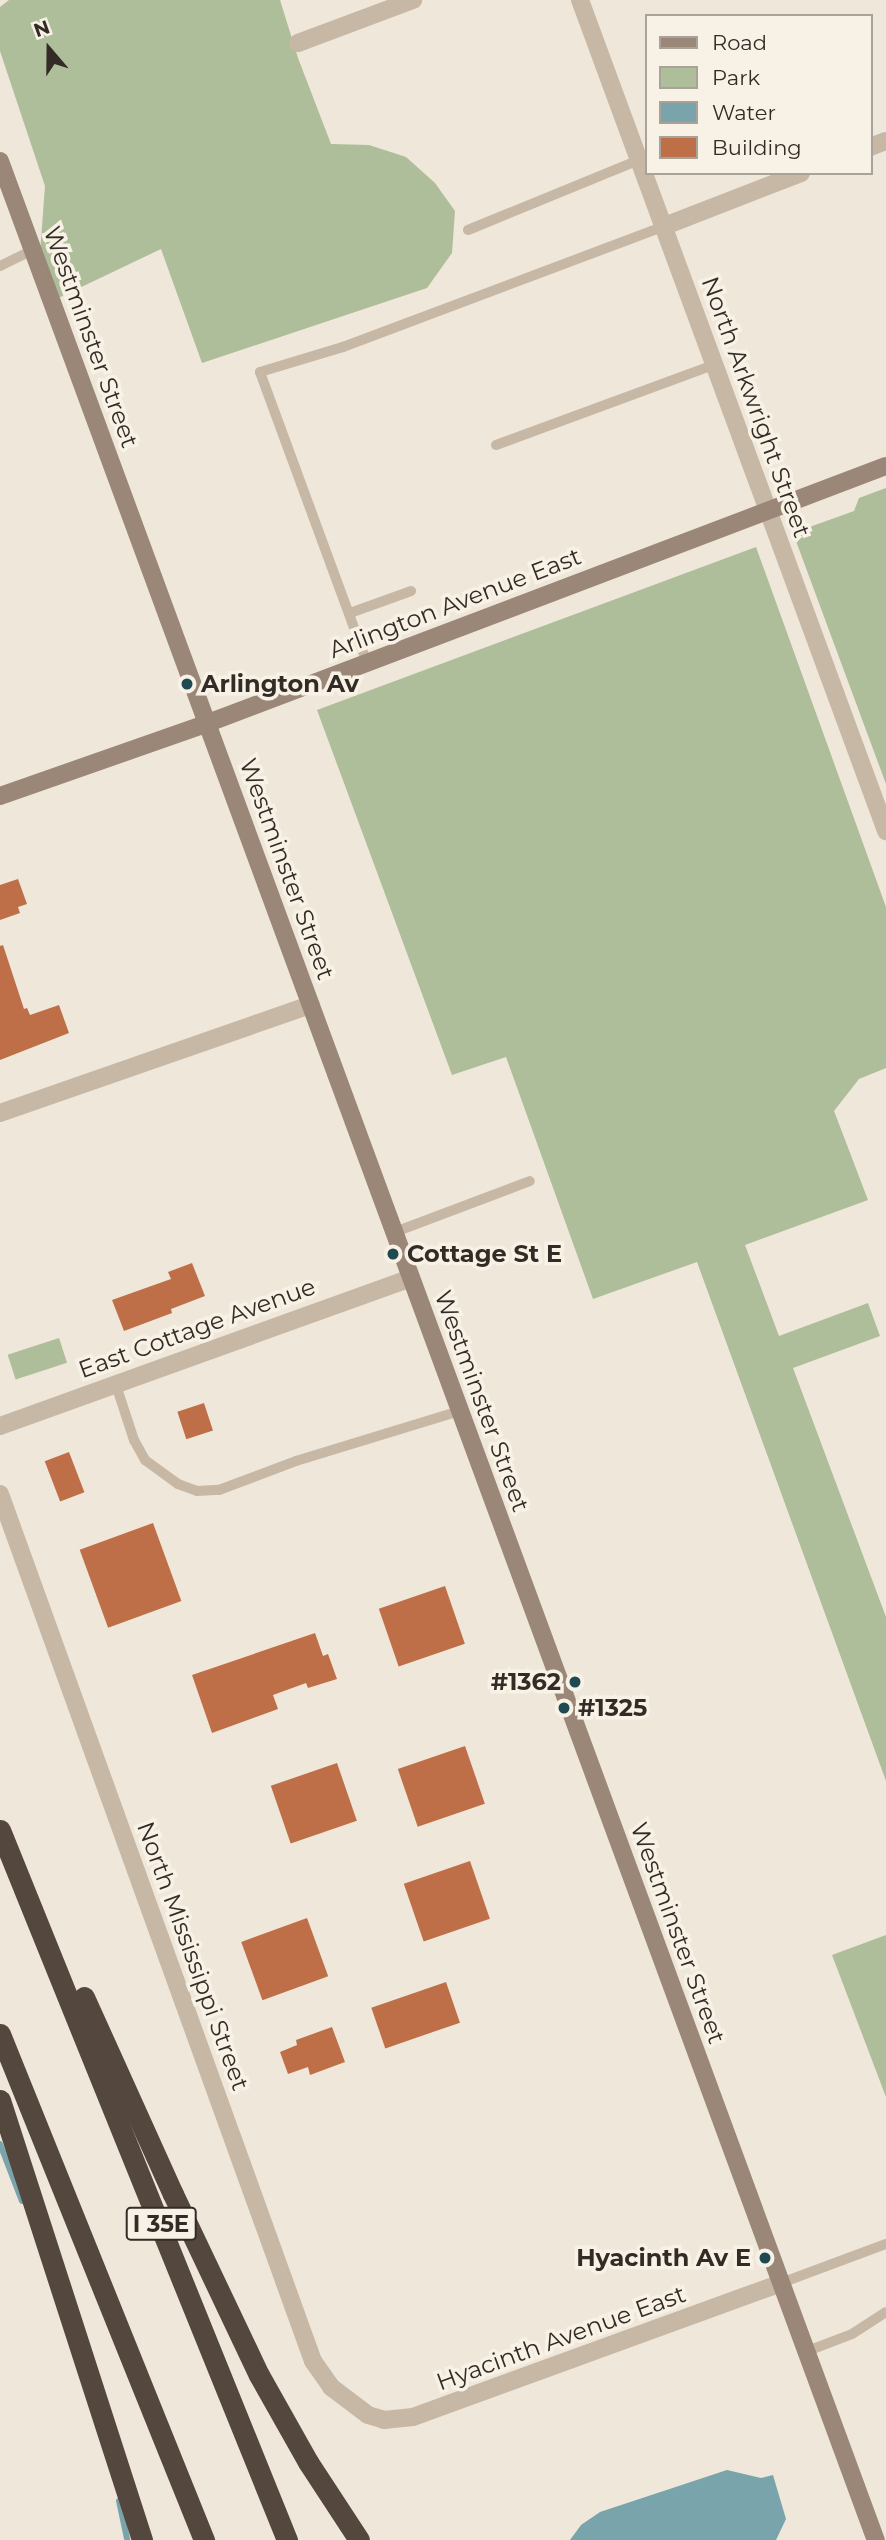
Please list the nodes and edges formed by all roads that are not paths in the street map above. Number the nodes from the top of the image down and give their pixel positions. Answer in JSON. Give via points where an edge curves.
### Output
{"nodes":[{"id":1,"x":413,"y":0,"type":"edge"},
{"id":2,"x":580,"y":0,"type":"edge"},
{"id":3,"x":298,"y":43,"type":"dead end"},
{"id":4,"x":639,"y":160,"type":"junction"},
{"id":5,"x":0,"y":161,"type":"edge"},
{"id":6,"x":644,"y":175,"type":"edge"},
{"id":7,"x":644,"y":175,"type":"edge"},
{"id":8,"x":796,"y":175,"type":"edge"},
{"id":9,"x":662,"y":227,"type":"junction"},
{"id":10,"x":468,"y":230,"type":"dead end"},
{"id":11,"x":33,"y":250,"type":"junction"},
{"id":12,"x":0,"y":266,"type":"edge"},
{"id":13,"x":714,"y":365,"type":"junction"},
{"id":14,"x":496,"y":444,"type":"dead end"},
{"id":15,"x":886,"y":466,"type":"edge"},
{"id":16,"x":768,"y":510,"type":"junction"},
{"id":17,"x":411,"y":591,"type":"dead end"},
{"id":18,"x":349,"y":613,"type":"junction"},
{"id":19,"x":367,"y":663,"type":"junction"},
{"id":20,"x":208,"y":723,"type":"junction"},
{"id":21,"x":0,"y":796,"type":"edge"},
{"id":22,"x":886,"y":831,"type":"edge"},
{"id":23,"x":311,"y":1005,"type":"junction"},
{"id":24,"x":0,"y":1113,"type":"edge"},
{"id":25,"x":530,"y":1181,"type":"dead end"},
{"id":26,"x":395,"y":1232,"type":"junction"},
{"id":27,"x":411,"y":1278,"type":"junction"},
{"id":28,"x":115,"y":1382,"type":"junction"},
{"id":29,"x":460,"y":1411,"type":"junction"},
{"id":30,"x":0,"y":1426,"type":"edge"},
{"id":31,"x":0,"y":1494,"type":"edge"},
{"id":32,"x":0,"y":1830,"type":"edge"},
{"id":33,"x":34,"y":1909,"type":"junction"},
{"id":34,"x":0,"y":2034,"type":"edge"},
{"id":35,"x":0,"y":2100,"type":"edge"},
{"id":36,"x":886,"y":2244,"type":"edge"},
{"id":37,"x":781,"y":2283,"type":"junction"},
{"id":38,"x":886,"y":2312,"type":"edge"},
{"id":39,"x":805,"y":2352,"type":"junction"},
{"id":40,"x":368,"y":2415,"type":"joint"},
{"id":41,"x":142,"y":2540,"type":"edge"},
{"id":42,"x":204,"y":2540,"type":"edge"},
{"id":43,"x":288,"y":2540,"type":"edge"},
{"id":44,"x":359,"y":2540,"type":"edge"},
{"id":45,"x":876,"y":2540,"type":"edge"}],
"edges":[{"from":1,"to":3,"type":"street"},
{"from":2,"to":4,"type":"street","name":"North Arkwright Street"},
{"from":4,"to":7,"type":"street","name":"North Arkwright Street"},
{"from":4,"to":10,"type":"lane"},
{"from":5,"to":11,"type":"street","name":"Westminster Street"},
{"from":6,"to":9,"type":"street","name":"North Arkwright Street"},
{"from":8,"to":9,"type":"street"},
{"from":9,"to":13,"type":"street","name":"North Arkwright Street"},
{"from":9,"to":18,"type":"lane","via":[[343,347],[260,372]]},
{"from":11,"to":12,"type":"lane"},
{"from":11,"to":20,"type":"street","name":"Westminster Street"},
{"from":13,"to":14,"type":"lane"},
{"from":13,"to":16,"type":"street","name":"North Arkwright Street"},
{"from":15,"to":16,"type":"street","name":"Arlington Avenue East"},
{"from":16,"to":19,"type":"street","name":"Arlington Avenue East"},
{"from":16,"to":22,"type":"street","name":"North Arkwright Street"},
{"from":17,"to":18,"type":"lane"},
{"from":18,"to":19,"type":"lane"},
{"from":19,"to":20,"type":"street","name":"Arlington Avenue East"},
{"from":20,"to":21,"type":"street","name":"Arlington Avenue East"},
{"from":20,"to":23,"type":"street","name":"Westminster Street"},
{"from":23,"to":24,"type":"street"},
{"from":23,"to":26,"type":"street","name":"Westminster Street"},
{"from":25,"to":26,"type":"lane"},
{"from":26,"to":27,"type":"street","name":"Westminster Street"},
{"from":27,"to":28,"type":"street","name":"East Cottage Avenue"},
{"from":27,"to":29,"type":"street","name":"Westminster Street"},
{"from":28,"to":29,"type":"lane","via":[[145,1460],[178,1484],[209,1492]]},
{"from":28,"to":30,"type":"street","name":"East Cottage Avenue"},
{"from":29,"to":37,"type":"street","name":"Westminster Street"},
{"from":31,"to":40,"type":"street","name":"North Mississippi Street","via":[[313,2361],[331,2387]]},
{"from":32,"to":33,"type":"highway","number":"I 35E"},
{"from":33,"to":43,"type":"highway","number":"I 35E"},
{"from":33,"to":44,"type":"highway","via":[[80,1990],[259,2375]]},
{"from":34,"to":42,"type":"highway"},
{"from":35,"to":41,"type":"highway"},
{"from":36,"to":37,"type":"lane","name":"Hyacinth Avenue East"},
{"from":37,"to":39,"type":"street","name":"Westminster Street"},
{"from":37,"to":40,"type":"street","name":"Hyacinth Avenue East","via":[[424,2414],[397,2420]]},
{"from":38,"to":39,"type":"lane","via":[[852,2334]]},
{"from":39,"to":45,"type":"street","name":"Westminster Street"}]}
